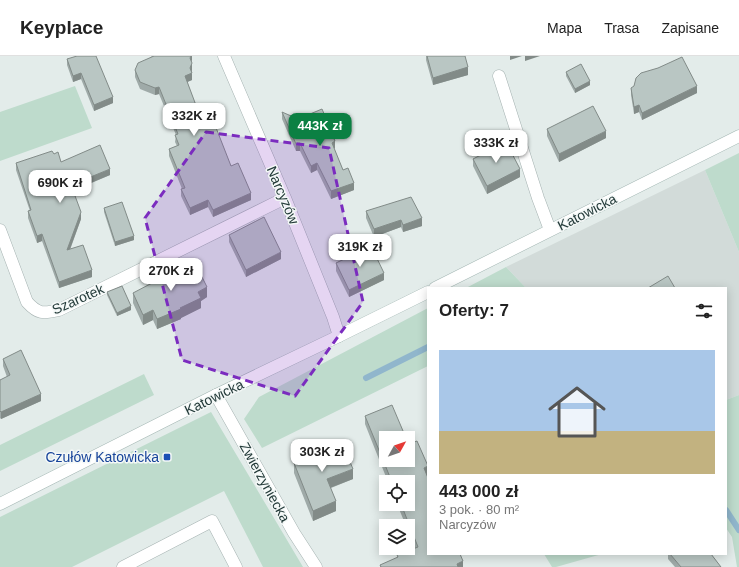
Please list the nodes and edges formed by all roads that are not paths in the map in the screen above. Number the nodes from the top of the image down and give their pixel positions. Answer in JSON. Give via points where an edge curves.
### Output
{"nodes":[{"id":1,"x":224,"y":56,"type":"edge"},
{"id":2,"x":499,"y":76,"type":"dead end"},
{"id":3,"x":739,"y":136,"type":"edge"},
{"id":4,"x":285,"y":198,"type":"junction"},
{"id":5,"x":0,"y":230,"type":"edge"},
{"id":6,"x":550,"y":230,"type":"junction"},
{"id":7,"x":437,"y":287,"type":"edge"},
{"id":8,"x":427,"y":292,"type":"edge"},
{"id":9,"x":339,"y":336,"type":"junction"},
{"id":10,"x":216,"y":395,"type":"junction"},
{"id":11,"x":0,"y":504,"type":"edge"},
{"id":12,"x":123,"y":567,"type":"edge"},
{"id":13,"x":236,"y":567,"type":"edge"},
{"id":14,"x":316,"y":567,"type":"edge"}],
"edges":[{"from":1,"to":4,"type":"street","name":"Narcyzów"},
{"from":2,"to":6,"type":"street"},
{"from":3,"to":6,"type":"street","name":"Katowicka"},
{"from":4,"to":5,"type":"street","name":"Szarotek","via":[[59,310],[50,312],[33,309],[27,302]]},
{"from":4,"to":9,"type":"street","name":"Narcyzów"},
{"from":6,"to":7,"type":"street","name":"Katowicka"},
{"from":8,"to":9,"type":"street","name":"Katowicka"},
{"from":9,"to":10,"type":"street","name":"Katowicka"},
{"from":10,"to":11,"type":"street","name":"Katowicka"},
{"from":10,"to":14,"type":"street","name":"Zwierzyniecka"},
{"from":12,"to":13,"type":"street","via":[[212,521]]}]}
